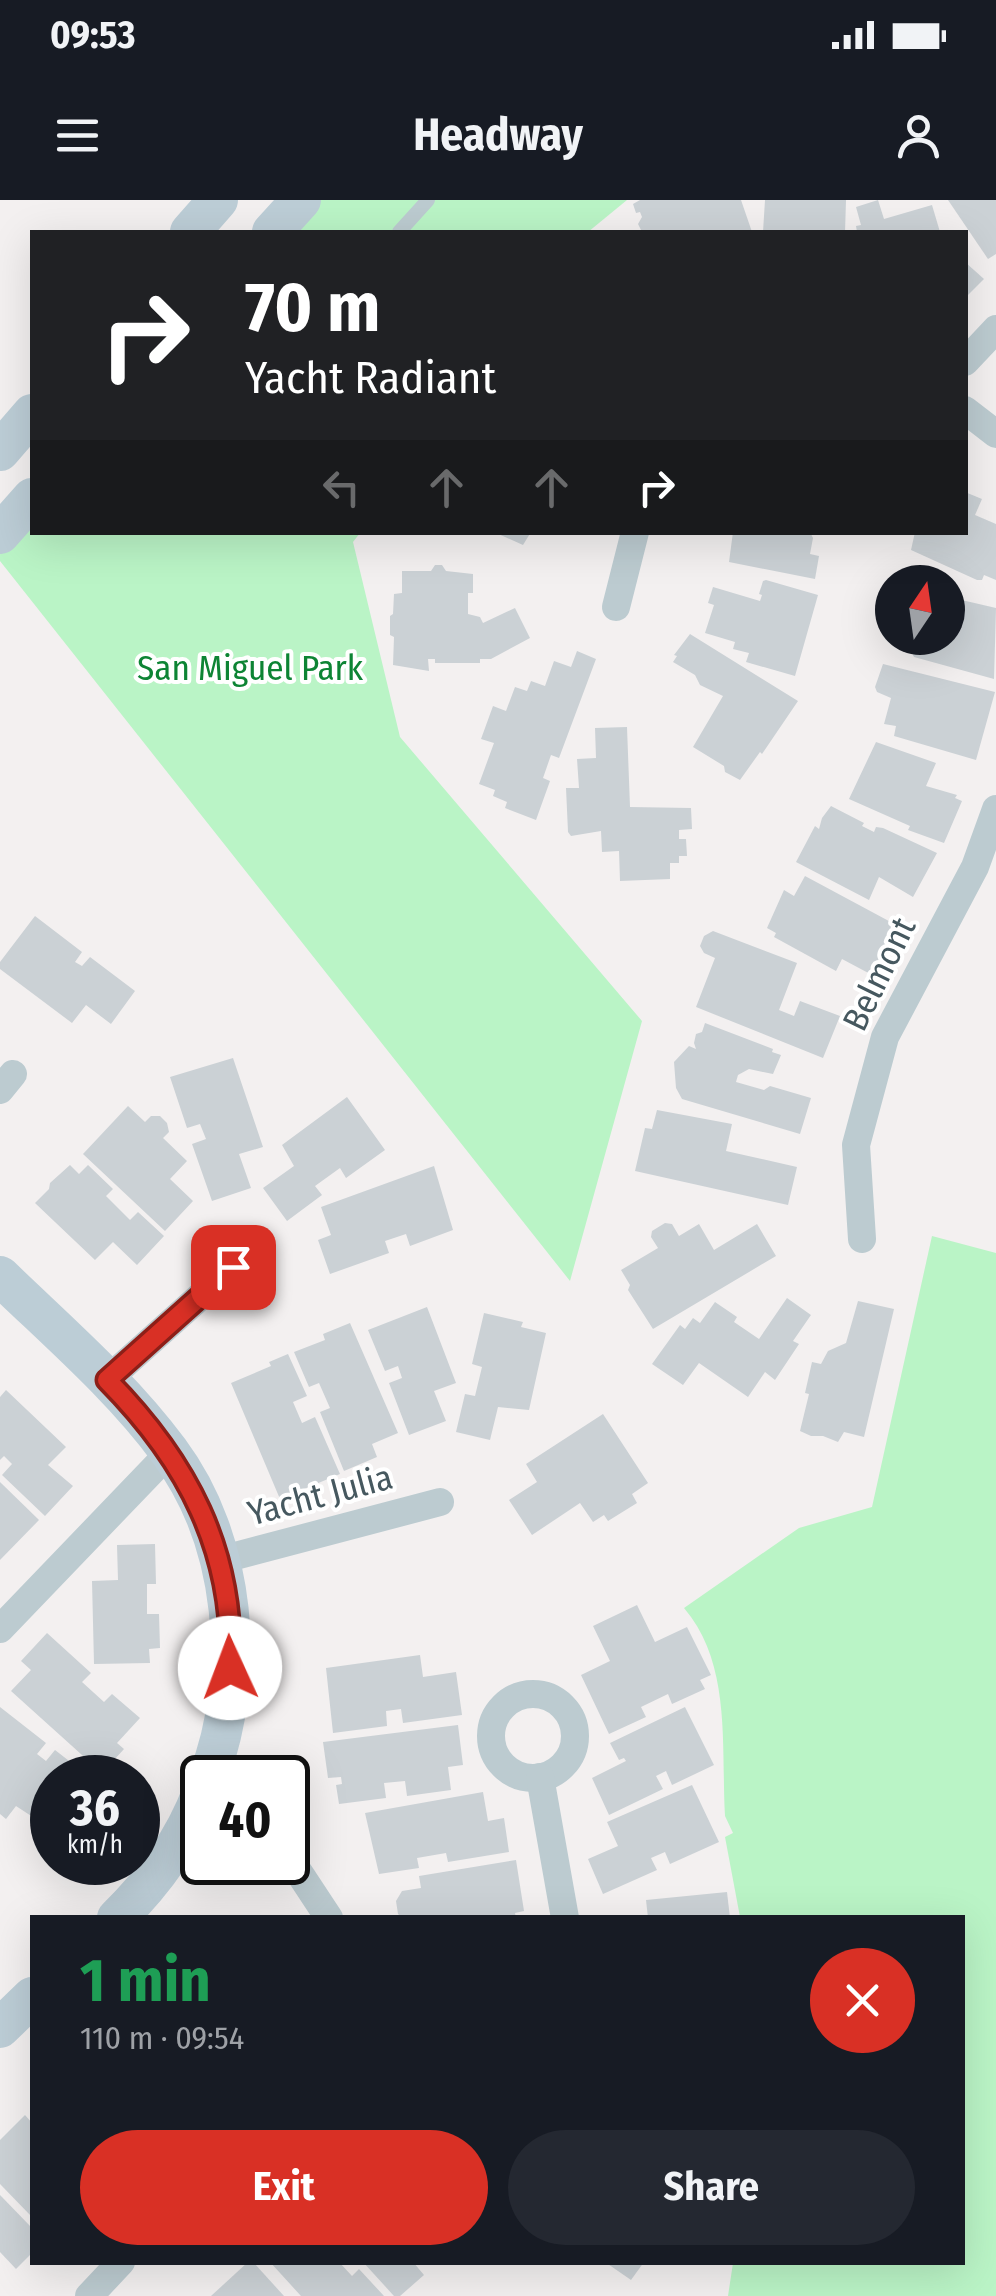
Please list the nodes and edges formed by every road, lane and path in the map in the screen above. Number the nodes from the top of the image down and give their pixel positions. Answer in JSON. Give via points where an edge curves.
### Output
{"nodes":[{"id":1,"x":218,"y":200,"type":"edge"},
{"id":2,"x":301,"y":200,"type":"edge"},
{"id":3,"x":428,"y":200,"type":"edge"},
{"id":4,"x":192,"y":230,"type":"edge"},
{"id":5,"x":274,"y":230,"type":"edge"},
{"id":6,"x":401,"y":230,"type":"edge"},
{"id":7,"x":996,"y":329,"type":"edge"},
{"id":8,"x":968,"y":359,"type":"edge"},
{"id":9,"x":968,"y":412,"type":"edge"},
{"id":10,"x":30,"y":416,"type":"edge"},
{"id":11,"x":996,"y":434,"type":"edge"},
{"id":12,"x":0,"y":451,"type":"edge"},
{"id":13,"x":30,"y":500,"type":"edge"},
{"id":14,"x":0,"y":534,"type":"edge"},
{"id":15,"x":634,"y":535,"type":"edge"},
{"id":16,"x":616,"y":607,"type":"dead end"},
{"id":17,"x":996,"y":810,"type":"edge"},
{"id":18,"x":862,"y":1239,"type":"dead end"},
{"id":19,"x":233,"y":1267,"type":"dead end"},
{"id":20,"x":1,"y":1278,"type":"edge"},
{"id":21,"x":107,"y":1380,"type":"junction"},
{"id":22,"x":170,"y":1452,"type":"junction"},
{"id":23,"x":440,"y":1502,"type":"dead end"},
{"id":24,"x":220,"y":1560,"type":"junction"},
{"id":25,"x":0,"y":1629,"type":"edge"},
{"id":26,"x":217,"y":1755,"type":"edge"},
{"id":27,"x":540,"y":1777,"type":"dead end"},
{"id":28,"x":180,"y":1837,"type":"edge"},
{"id":29,"x":309,"y":1885,"type":"edge"},
{"id":30,"x":119,"y":1915,"type":"edge"},
{"id":31,"x":327,"y":1915,"type":"edge"},
{"id":32,"x":564,"y":1915,"type":"edge"},
{"id":33,"x":30,"y":1999,"type":"edge"},
{"id":34,"x":0,"y":2028,"type":"edge"},
{"id":35,"x":118,"y":2265,"type":"edge"},
{"id":36,"x":89,"y":2296,"type":"edge"}],
"edges":[{"from":1,"to":4,"type":"street"},
{"from":2,"to":5,"type":"street"},
{"from":3,"to":6,"type":"lane"},
{"from":7,"to":8,"type":"street"},
{"from":9,"to":11,"type":"street"},
{"from":10,"to":12,"type":"street"},
{"from":13,"to":14,"type":"street"},
{"from":15,"to":16,"type":"street"},
{"from":17,"to":18,"type":"street","name":"Belmont","via":[[975,868],[885,1037],[856,1145]]},
{"from":19,"to":21,"type":"street"},
{"from":20,"to":21,"type":"street"},
{"from":21,"to":22,"type":"street"},
{"from":22,"to":24,"type":"street"},
{"from":22,"to":25,"type":"street"},
{"from":23,"to":24,"type":"street","name":"Yacht Julia"},
{"from":24,"to":26,"type":"street","via":[[232,1638]]},
{"from":27,"to":32,"type":"street"},
{"from":28,"to":30,"type":"street"},
{"from":29,"to":31,"type":"street"},
{"from":33,"to":34,"type":"street"},
{"from":35,"to":36,"type":"street"}]}
